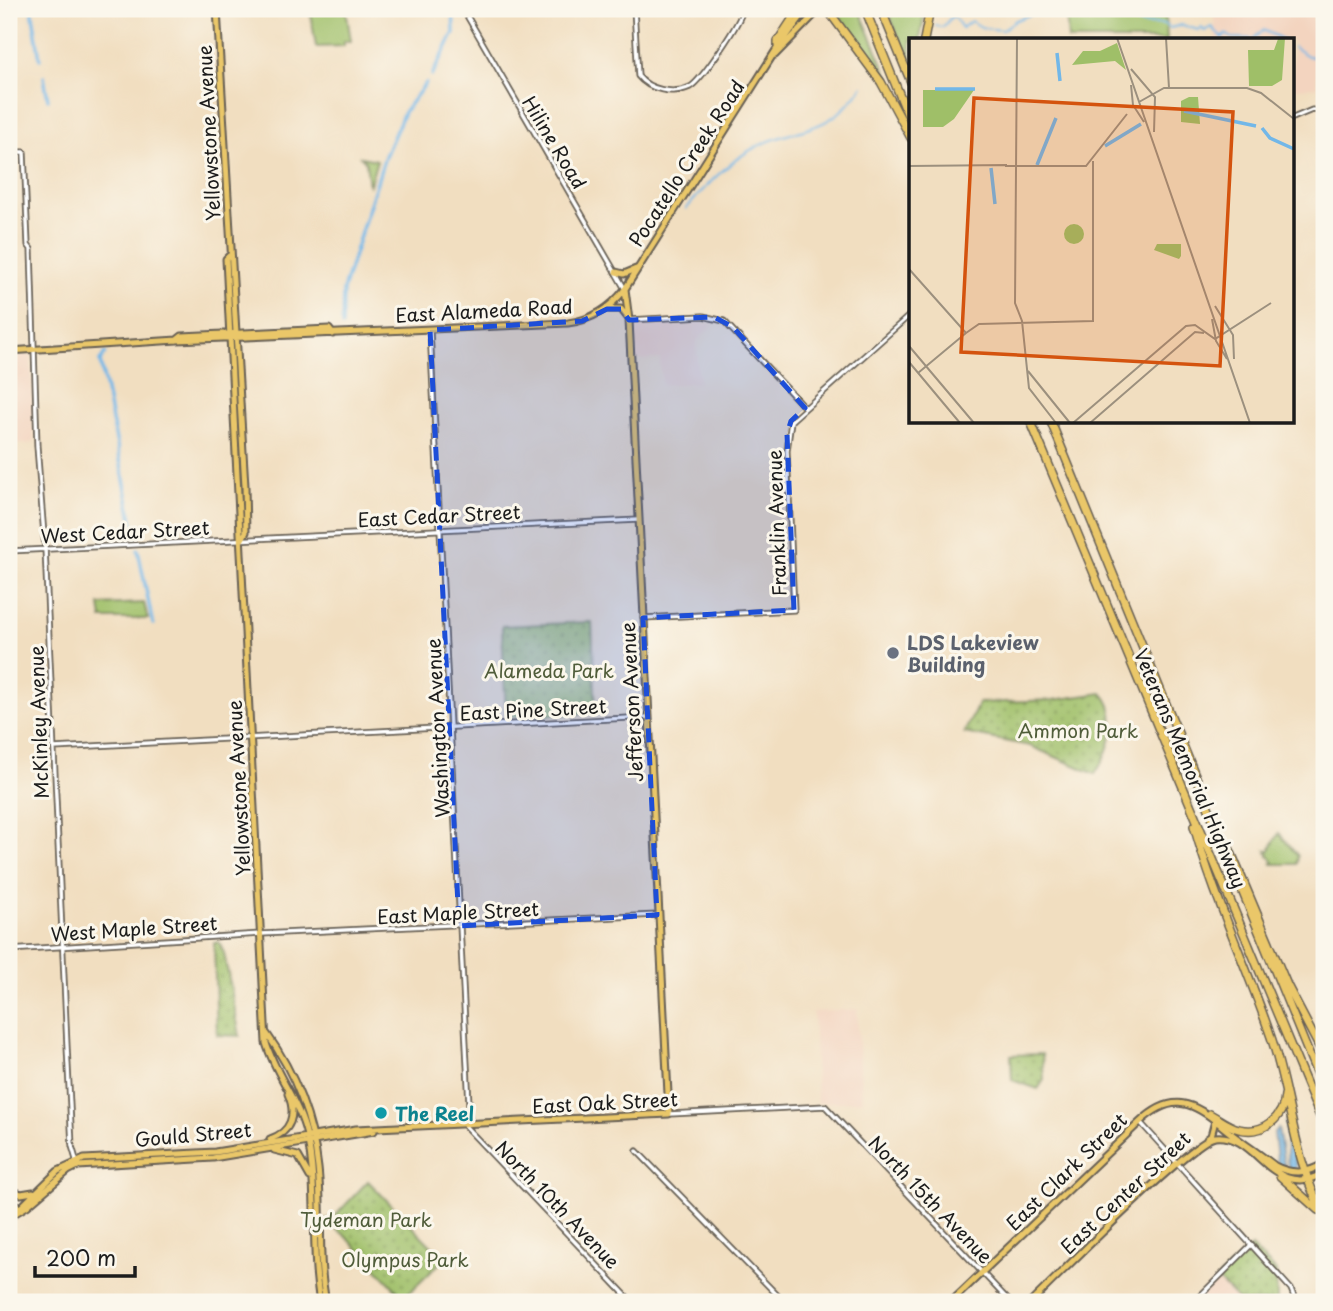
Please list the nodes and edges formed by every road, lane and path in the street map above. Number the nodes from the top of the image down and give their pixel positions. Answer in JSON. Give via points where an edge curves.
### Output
{"nodes":[{"id":1,"x":217,"y":9,"type":"edge"},
{"id":2,"x":463,"y":9,"type":"edge"},
{"id":3,"x":634,"y":9,"type":"edge"},
{"id":4,"x":743,"y":9,"type":"edge"},
{"id":5,"x":799,"y":9,"type":"edge"},
{"id":6,"x":807,"y":9,"type":"edge"},
{"id":7,"x":820,"y":9,"type":"edge"},
{"id":8,"x":827,"y":9,"type":"edge"},
{"id":9,"x":865,"y":9,"type":"edge"},
{"id":10,"x":881,"y":9,"type":"edge"},
{"id":11,"x":930,"y":9,"type":"edge"},
{"id":12,"x":925,"y":38,"type":"edge"},
{"id":13,"x":778,"y":46,"type":"junction"},
{"id":14,"x":775,"y":55,"type":"junction"},
{"id":15,"x":909,"y":77,"type":"edge"},
{"id":16,"x":1324,"y":111,"type":"edge"},
{"id":17,"x":909,"y":118,"type":"edge"},
{"id":18,"x":1294,"y":118,"type":"edge"},
{"id":19,"x":909,"y":134,"type":"edge"},
{"id":20,"x":9,"y":152,"type":"edge"},
{"id":21,"x":636,"y":270,"type":"junction"},
{"id":22,"x":616,"y":272,"type":"junction"},
{"id":23,"x":625,"y":289,"type":"junction"},
{"id":24,"x":607,"y":309,"type":"junction"},
{"id":25,"x":909,"y":316,"type":"edge"},
{"id":26,"x":629,"y":320,"type":"junction"},
{"id":27,"x":430,"y":330,"type":"junction"},
{"id":28,"x":233,"y":336,"type":"junction"},
{"id":29,"x":35,"y":349,"type":"junction"},
{"id":30,"x":9,"y":351,"type":"edge"},
{"id":31,"x":806,"y":408,"type":"junction"},
{"id":32,"x":1032,"y":424,"type":"edge"},
{"id":33,"x":1052,"y":424,"type":"edge"},
{"id":34,"x":638,"y":520,"type":"junction"},
{"id":35,"x":440,"y":529,"type":"junction"},
{"id":36,"x":242,"y":539,"type":"junction"},
{"id":37,"x":45,"y":548,"type":"junction"},
{"id":38,"x":9,"y":551,"type":"edge"},
{"id":39,"x":643,"y":618,"type":"junction"},
{"id":40,"x":648,"y":717,"type":"junction"},
{"id":41,"x":451,"y":727,"type":"junction"},
{"id":42,"x":252,"y":737,"type":"junction"},
{"id":43,"x":54,"y":748,"type":"junction"},
{"id":44,"x":1200,"y":785,"type":"junction"},
{"id":45,"x":1192,"y":814,"type":"junction"},
{"id":46,"x":657,"y":915,"type":"junction"},
{"id":47,"x":458,"y":926,"type":"junction"},
{"id":48,"x":261,"y":934,"type":"junction"},
{"id":49,"x":62,"y":947,"type":"junction"},
{"id":50,"x":9,"y":950,"type":"edge"},
{"id":51,"x":267,"y":1034,"type":"junction"},
{"id":52,"x":1324,"y":1056,"type":"edge"},
{"id":53,"x":284,"y":1082,"type":"junction"},
{"id":54,"x":1285,"y":1083,"type":"junction"},
{"id":55,"x":1324,"y":1091,"type":"edge"},
{"id":56,"x":825,"y":1106,"type":"joint"},
{"id":57,"x":669,"y":1114,"type":"junction"},
{"id":58,"x":1210,"y":1114,"type":"junction"},
{"id":59,"x":1215,"y":1121,"type":"junction"},
{"id":60,"x":1140,"y":1122,"type":"junction"},
{"id":61,"x":467,"y":1124,"type":"junction"},
{"id":62,"x":1324,"y":1126,"type":"edge"},
{"id":63,"x":310,"y":1138,"type":"junction"},
{"id":64,"x":1207,"y":1139,"type":"junction"},
{"id":65,"x":244,"y":1147,"type":"junction"},
{"id":66,"x":256,"y":1151,"type":"junction"},
{"id":67,"x":637,"y":1151,"type":"dead end"},
{"id":68,"x":1178,"y":1162,"type":"junction"},
{"id":69,"x":77,"y":1163,"type":"junction"},
{"id":70,"x":1324,"y":1163,"type":"edge"},
{"id":71,"x":1324,"y":1173,"type":"edge"},
{"id":72,"x":1280,"y":1176,"type":"junction"},
{"id":73,"x":1306,"y":1176,"type":"junction"},
{"id":74,"x":313,"y":1186,"type":"junction"},
{"id":75,"x":9,"y":1191,"type":"edge"},
{"id":76,"x":36,"y":1192,"type":"junction"},
{"id":77,"x":9,"y":1202,"type":"edge"},
{"id":78,"x":19,"y":1209,"type":"junction"},
{"id":79,"x":1324,"y":1216,"type":"edge"},
{"id":80,"x":9,"y":1217,"type":"edge"},
{"id":81,"x":1250,"y":1246,"type":"junction"},
{"id":82,"x":982,"y":1272,"type":"junction"},
{"id":83,"x":320,"y":1302,"type":"edge"},
{"id":84,"x":326,"y":1302,"type":"edge"},
{"id":85,"x":632,"y":1302,"type":"edge"},
{"id":86,"x":784,"y":1302,"type":"edge"},
{"id":87,"x":951,"y":1302,"type":"edge"},
{"id":88,"x":1010,"y":1302,"type":"edge"},
{"id":89,"x":1031,"y":1302,"type":"edge"},
{"id":90,"x":1194,"y":1302,"type":"edge"},
{"id":91,"x":1296,"y":1302,"type":"edge"}],
"edges":[{"from":1,"to":28,"type":"main road","name":"Yellowstone Avenue"},
{"from":2,"to":22,"type":"street","name":"Hiline Road"},
{"from":3,"to":4,"type":"street","via":[[638,76],[650,87],[675,90],[693,85]]},
{"from":5,"to":13,"type":"highway"},
{"from":6,"to":13,"type":"main road","name":"Pocatello Creek Road"},
{"from":7,"to":14,"type":"main road","name":"Pocatello Creek Road"},
{"from":8,"to":19,"type":"highway","via":[[881,82]]},
{"from":9,"to":17,"type":"highway"},
{"from":10,"to":15,"type":"highway"},
{"from":11,"to":12,"type":"highway"},
{"from":13,"to":14,"type":"main road","name":"Pocatello Creek Road"},
{"from":14,"to":21,"type":"main road","name":"Pocatello Creek Road"},
{"from":16,"to":18,"type":"street","via":[[1312,110]]},
{"from":20,"to":29,"type":"street","name":"McKinley Avenue","via":[[24,152]]},
{"from":21,"to":22,"type":"main road"},
{"from":21,"to":23,"type":"main road","name":"Pocatello Creek Road"},
{"from":22,"to":23,"type":"street","name":"Hiline Road"},
{"from":23,"to":24,"type":"main road","name":"East Alameda Road"},
{"from":23,"to":26,"type":"main road","name":"Jefferson Avenue"},
{"from":24,"to":26,"type":"main road","via":[[621,309]]},
{"from":24,"to":27,"type":"main road","name":"East Alameda Road","via":[[582,321]]},
{"from":25,"to":31,"type":"street"},
{"from":26,"to":31,"type":"street","via":[[703,316],[724,321]]},
{"from":26,"to":34,"type":"main road","name":"Jefferson Avenue"},
{"from":27,"to":28,"type":"main road","name":"East Alameda Road"},
{"from":27,"to":35,"type":"street","name":"Washington Avenue"},
{"from":28,"to":29,"type":"main road","name":"East Alameda Road"},
{"from":28,"to":36,"type":"main road","name":"Yellowstone Avenue","via":[[246,532]]},
{"from":29,"to":30,"type":"main road","name":"East Alameda Road"},
{"from":29,"to":37,"type":"street","name":"McKinley Avenue"},
{"from":31,"to":39,"type":"street","name":"Franklin Avenue","via":[[791,421],[787,435],[794,610]]},
{"from":32,"to":45,"type":"highway","name":"Veterans Memorial Highway"},
{"from":33,"to":44,"type":"highway","name":"Veterans Memorial Highway"},
{"from":34,"to":35,"type":"street","name":"East Cedar Street"},
{"from":34,"to":39,"type":"main road","name":"Jefferson Avenue"},
{"from":35,"to":36,"type":"street","name":"East Cedar Street"},
{"from":35,"to":41,"type":"street","name":"Washington Avenue"},
{"from":36,"to":37,"type":"street","name":"West Cedar Street"},
{"from":36,"to":42,"type":"main road","name":"Yellowstone Avenue"},
{"from":37,"to":38,"type":"street","name":"West Cedar Street"},
{"from":37,"to":43,"type":"street","name":"McKinley Avenue"},
{"from":39,"to":40,"type":"main road","name":"Jefferson Avenue"},
{"from":40,"to":41,"type":"street","name":"East Pine Street"},
{"from":40,"to":46,"type":"main road","name":"Jefferson Avenue"},
{"from":41,"to":42,"type":"street","name":"East Pine Street"},
{"from":41,"to":47,"type":"street","name":"Washington Avenue"},
{"from":42,"to":43,"type":"street","name":"East Pine Street"},
{"from":42,"to":48,"type":"main road","name":"Yellowstone Avenue"},
{"from":43,"to":49,"type":"street","name":"McKinley Avenue"},
{"from":44,"to":52,"type":"highway","via":[[1287,985]]},
{"from":44,"to":55,"type":"highway","name":"Veterans Memorial Highway"},
{"from":45,"to":54,"type":"highway"},
{"from":45,"to":62,"type":"highway","name":"Veterans Memorial Highway"},
{"from":46,"to":47,"type":"street","name":"East Maple Street"},
{"from":46,"to":57,"type":"main road","name":"Jefferson Avenue"},
{"from":47,"to":48,"type":"street","name":"East Maple Street"},
{"from":47,"to":61,"type":"street","name":"Washington Avenue"},
{"from":48,"to":49,"type":"street","name":"West Maple Street"},
{"from":48,"to":51,"type":"main road","name":"Yellowstone Avenue"},
{"from":49,"to":50,"type":"street","name":"West Maple Street"},
{"from":49,"to":69,"type":"street","name":"McKinley Avenue","via":[[72,1146]]},
{"from":51,"to":53,"type":"main road","name":"Yellowstone Avenue","via":[[270,1056]]},
{"from":51,"to":63,"type":"main road","name":"Yellowstone Avenue","via":[[301,1095]]},
{"from":53,"to":63,"type":"main road","name":"Yellowstone Avenue"},
{"from":53,"to":65,"type":"main road","via":[[292,1106],[289,1126],[275,1137]]},
{"from":54,"to":58,"type":"highway","via":[[1285,1105],[1265,1126],[1238,1129]]},
{"from":54,"to":73,"type":"highway"},
{"from":56,"to":57,"type":"street","name":"East Oak Street"},
{"from":56,"to":82,"type":"street","name":"North 15th Avenue"},
{"from":57,"to":61,"type":"main road","name":"East Oak Street"},
{"from":58,"to":59,"type":"main road"},
{"from":58,"to":60,"type":"main road","name":"East Clark Street","via":[[1195,1105],[1173,1103],[1159,1107]]},
{"from":59,"to":64,"type":"main road"},
{"from":59,"to":73,"type":"main road","via":[[1275,1166]]},
{"from":60,"to":68,"type":"street"},
{"from":60,"to":82,"type":"main road","name":"East Clark Street"},
{"from":61,"to":63,"type":"main road","name":"East Oak Street"},
{"from":61,"to":85,"type":"street","name":"North 10th Avenue"},
{"from":63,"to":65,"type":"main road","name":"Gould Street"},
{"from":63,"to":66,"type":"main road","name":"Gould Street"},
{"from":63,"to":74,"type":"main road"},
{"from":63,"to":84,"type":"main road","via":[[318,1169]]},
{"from":64,"to":68,"type":"main road","name":"East Center Street"},
{"from":64,"to":72,"type":"main road","name":"East Center Street","via":[[1235,1141]]},
{"from":65,"to":69,"type":"main road","name":"Gould Street"},
{"from":66,"to":69,"type":"main road","name":"Gould Street","via":[[206,1158]]},
{"from":66,"to":74,"type":"main road","via":[[298,1156]]},
{"from":67,"to":86,"type":"street"},
{"from":68,"to":81,"type":"street"},
{"from":68,"to":89,"type":"main road","name":"East Center Street"},
{"from":69,"to":76,"type":"main road","via":[[65,1166]]},
{"from":69,"to":78,"type":"main road"},
{"from":70,"to":73,"type":"main road"},
{"from":71,"to":73,"type":"main road"},
{"from":72,"to":73,"type":"main road","name":"East Center Street"},
{"from":72,"to":79,"type":"highway"},
{"from":73,"to":79,"type":"highway"},
{"from":74,"to":83,"type":"main road","via":[[313,1260]]},
{"from":75,"to":76,"type":"main road"},
{"from":75,"to":78,"type":"main road"},
{"from":76,"to":78,"type":"main road"},
{"from":77,"to":78,"type":"main road"},
{"from":78,"to":80,"type":"main road"},
{"from":81,"to":90,"type":"street"},
{"from":81,"to":91,"type":"street","via":[[1291,1289]]},
{"from":82,"to":87,"type":"main road","name":"East Clark Street"},
{"from":82,"to":88,"type":"street","name":"North 15th Avenue"}]}
